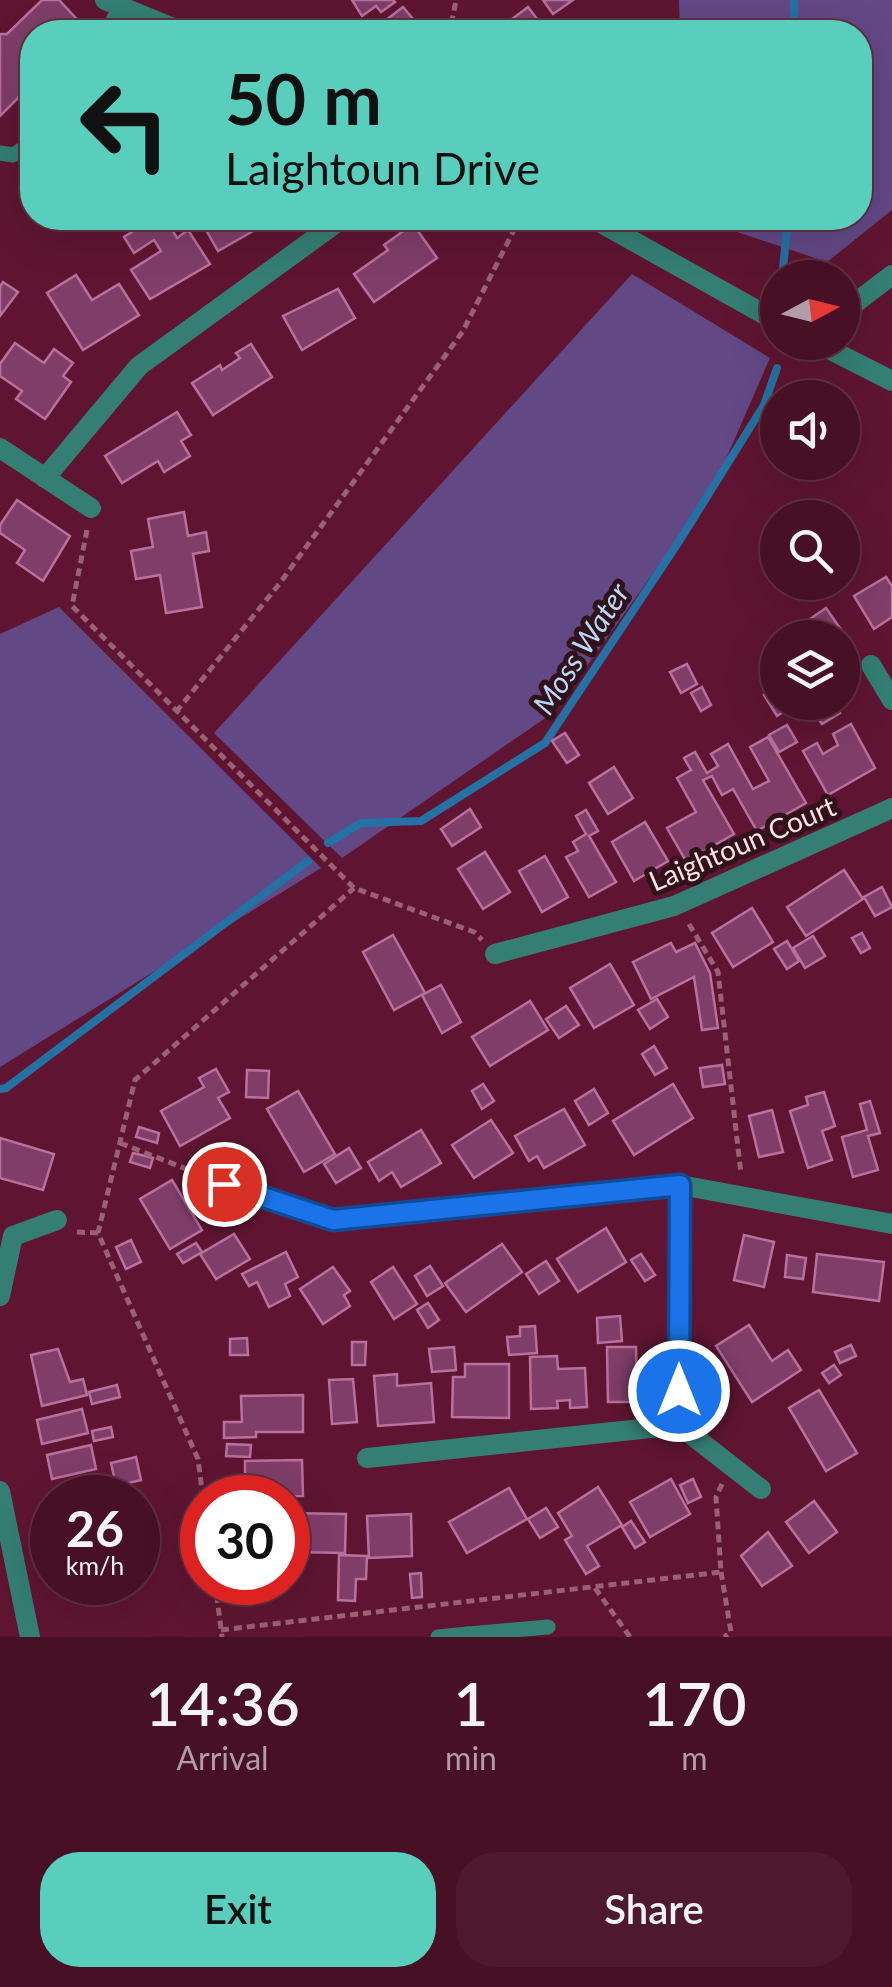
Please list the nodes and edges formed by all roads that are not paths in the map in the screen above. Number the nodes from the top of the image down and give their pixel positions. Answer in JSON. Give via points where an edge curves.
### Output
{"nodes":[{"id":1,"x":113,"y":3,"type":"edge"},
{"id":2,"x":154,"y":20,"type":"edge"},
{"id":3,"x":327,"y":230,"type":"edge"},
{"id":4,"x":613,"y":230,"type":"edge"},
{"id":5,"x":892,"y":275,"type":"edge"},
{"id":6,"x":860,"y":299,"type":"edge"},
{"id":7,"x":760,"y":312,"type":"edge"},
{"id":8,"x":851,"y":360,"type":"edge"},
{"id":9,"x":892,"y":381,"type":"edge"},
{"id":10,"x":0,"y":448,"type":"edge"},
{"id":11,"x":45,"y":478,"type":"junction"},
{"id":12,"x":91,"y":508,"type":"road end"},
{"id":13,"x":871,"y":665,"type":"dead end"},
{"id":14,"x":892,"y":700,"type":"edge"},
{"id":15,"x":892,"y":808,"type":"edge"},
{"id":16,"x":494,"y":954,"type":"road end"},
{"id":17,"x":224,"y":1184,"type":"road end"},
{"id":18,"x":680,"y":1185,"type":"junction"},
{"id":19,"x":56,"y":1220,"type":"dead end"},
{"id":20,"x":892,"y":1224,"type":"edge"},
{"id":21,"x":6,"y":1230,"type":"edge"},
{"id":22,"x":0,"y":1296,"type":"edge"},
{"id":23,"x":679,"y":1425,"type":"junction"},
{"id":24,"x":368,"y":1458,"type":"dead end"},
{"id":25,"x":761,"y":1489,"type":"dead end"},
{"id":26,"x":0,"y":1492,"type":"edge"},
{"id":27,"x":548,"y":1627,"type":"dead end"},
{"id":28,"x":468,"y":1635,"type":"edge"},
{"id":29,"x":30,"y":1637,"type":"edge"},
{"id":30,"x":438,"y":1637,"type":"edge"}],
"edges":[{"from":1,"to":2,"type":"street"},
{"from":3,"to":11,"type":"street","via":[[139,366]]},
{"from":4,"to":7,"type":"street"},
{"from":5,"to":6,"type":"street"},
{"from":8,"to":9,"type":"street"},
{"from":10,"to":11,"type":"street"},
{"from":11,"to":12,"type":"street"},
{"from":13,"to":14,"type":"street"},
{"from":15,"to":16,"type":"street","name":"Laightoun Court","via":[[677,905]]},
{"from":17,"to":18,"type":"street","via":[[333,1220]]},
{"from":18,"to":20,"type":"street"},
{"from":18,"to":23,"type":"street"},
{"from":19,"to":21,"type":"street"},
{"from":21,"to":22,"type":"street"},
{"from":23,"to":24,"type":"street"},
{"from":23,"to":25,"type":"street"},
{"from":26,"to":29,"type":"street"},
{"from":27,"to":28,"type":"lane"},
{"from":28,"to":30,"type":"lane"}]}
